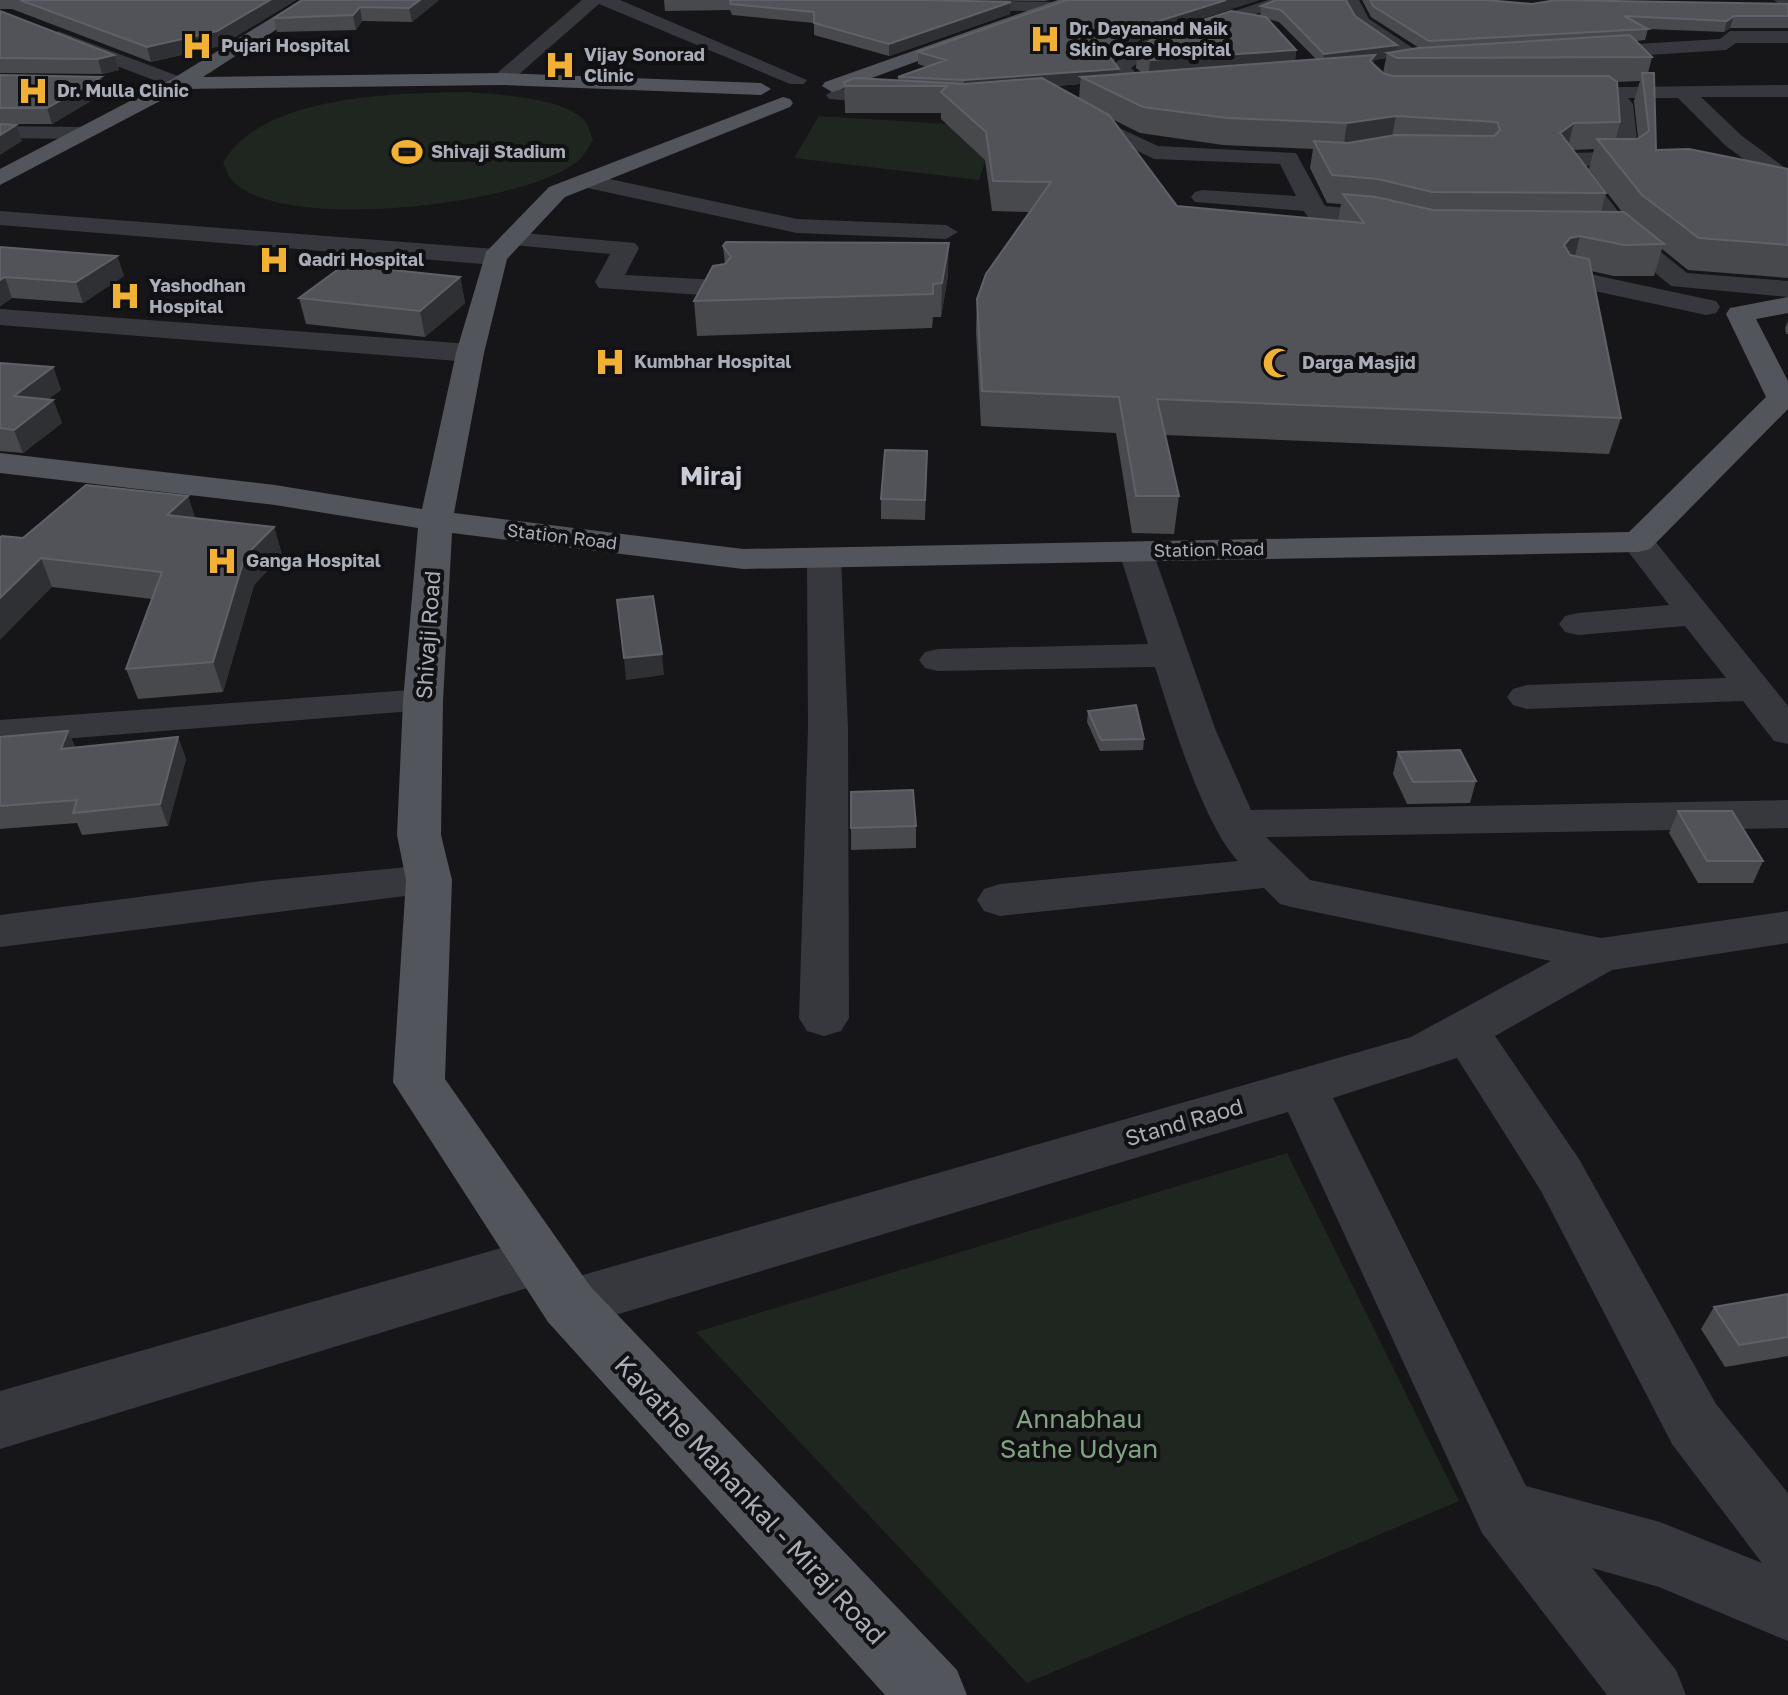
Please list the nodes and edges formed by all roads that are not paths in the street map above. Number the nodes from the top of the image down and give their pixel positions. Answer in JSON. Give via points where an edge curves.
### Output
{"nodes":[{"id":1,"x":313,"y":0,"type":"edge"},
{"id":2,"x":1075,"y":0,"type":"edge"},
{"id":3,"x":1350,"y":0,"type":"edge"},
{"id":4,"x":602,"y":1,"type":"edge"},
{"id":5,"x":653,"y":1,"type":"edge"},
{"id":6,"x":1278,"y":2,"type":"edge"},
{"id":7,"x":1057,"y":7,"type":"junction"},
{"id":8,"x":1230,"y":10,"type":"edge"},
{"id":9,"x":1027,"y":18,"type":"junction"},
{"id":10,"x":1271,"y":28,"type":"edge"},
{"id":11,"x":37,"y":32,"type":"edge"},
{"id":12,"x":1788,"y":37,"type":"edge"},
{"id":13,"x":1572,"y":54,"type":"edge"},
{"id":14,"x":1389,"y":67,"type":"edge"},
{"id":15,"x":502,"y":79,"type":"junction"},
{"id":16,"x":119,"y":83,"type":"dead end"},
{"id":17,"x":179,"y":83,"type":"junction"},
{"id":18,"x":834,"y":90,"type":"junction"},
{"id":19,"x":1114,"y":91,"type":"edge"},
{"id":20,"x":1788,"y":91,"type":"edge"},
{"id":21,"x":1530,"y":92,"type":"edge"},
{"id":22,"x":1609,"y":92,"type":"junction"},
{"id":23,"x":1685,"y":93,"type":"junction"},
{"id":24,"x":792,"y":96,"type":"junction"},
{"id":25,"x":921,"y":99,"type":"edge"},
{"id":26,"x":1056,"y":102,"type":"edge"},
{"id":27,"x":1704,"y":114,"type":"junction"},
{"id":28,"x":1735,"y":114,"type":"dead end"},
{"id":29,"x":0,"y":132,"type":"edge"},
{"id":30,"x":83,"y":133,"type":"junction"},
{"id":31,"x":1315,"y":159,"type":"edge"},
{"id":32,"x":1290,"y":163,"type":"junction"},
{"id":33,"x":1164,"y":164,"type":"dead end"},
{"id":34,"x":0,"y":178,"type":"edge"},
{"id":35,"x":586,"y":181,"type":"junction"},
{"id":36,"x":1788,"y":181,"type":"edge"},
{"id":37,"x":1203,"y":197,"type":"dead end"},
{"id":38,"x":1313,"y":204,"type":"junction"},
{"id":39,"x":0,"y":218,"type":"edge"},
{"id":40,"x":1426,"y":231,"type":"edge"},
{"id":41,"x":946,"y":232,"type":"dead end"},
{"id":42,"x":1592,"y":232,"type":"edge"},
{"id":43,"x":1622,"y":233,"type":"junction"},
{"id":44,"x":504,"y":248,"type":"junction"},
{"id":45,"x":1571,"y":278,"type":"edge"},
{"id":46,"x":718,"y":288,"type":"edge"},
{"id":47,"x":1788,"y":289,"type":"edge"},
{"id":48,"x":1788,"y":305,"type":"edge"},
{"id":49,"x":1740,"y":314,"type":"junction"},
{"id":50,"x":0,"y":317,"type":"edge"},
{"id":51,"x":470,"y":353,"type":"junction"},
{"id":52,"x":1785,"y":402,"type":"edge"},
{"id":53,"x":0,"y":463,"type":"edge"},
{"id":54,"x":436,"y":521,"type":"junction"},
{"id":55,"x":1638,"y":542,"type":"junction"},
{"id":56,"x":1136,"y":552,"type":"junction"},
{"id":57,"x":824,"y":558,"type":"junction"},
{"id":58,"x":1695,"y":614,"type":"junction"},
{"id":59,"x":1578,"y":624,"type":"dead end"},
{"id":60,"x":1171,"y":655,"type":"junction"},
{"id":61,"x":938,"y":660,"type":"dead end"},
{"id":62,"x":1755,"y":689,"type":"junction"},
{"id":63,"x":1527,"y":697,"type":"dead end"},
{"id":64,"x":423,"y":701,"type":"junction"},
{"id":65,"x":0,"y":732,"type":"edge"},
{"id":66,"x":1788,"y":732,"type":"edge"},
{"id":67,"x":1788,"y":814,"type":"edge"},
{"id":68,"x":1236,"y":824,"type":"junction"},
{"id":69,"x":1275,"y":872,"type":"junction"},
{"id":70,"x":429,"y":880,"type":"junction"},
{"id":71,"x":1000,"y":900,"type":"dead end"},
{"id":72,"x":1788,"y":927,"type":"edge"},
{"id":73,"x":0,"y":931,"type":"edge"},
{"id":74,"x":1601,"y":955,"type":"junction"},
{"id":75,"x":824,"y":1018,"type":"dead end"},
{"id":76,"x":1465,"y":1030,"type":"junction"},
{"id":77,"x":1302,"y":1087,"type":"junction"},
{"id":78,"x":555,"y":1283,"type":"junction"},
{"id":79,"x":0,"y":1420,"type":"edge"},
{"id":80,"x":1505,"y":1511,"type":"junction"},
{"id":81,"x":1788,"y":1544,"type":"edge"},
{"id":82,"x":1788,"y":1607,"type":"edge"},
{"id":83,"x":932,"y":1695,"type":"edge"},
{"id":84,"x":1651,"y":1695,"type":"edge"}],
"edges":[{"from":1,"to":17,"type":"main road"},
{"from":2,"to":7,"type":"main road"},
{"from":3,"to":14,"type":"street","via":[[1362,22],[1428,62]]},
{"from":4,"to":5,"type":"street"},
{"from":4,"to":15,"type":"street"},
{"from":4,"to":24,"type":"street"},
{"from":6,"to":8,"type":"street"},
{"from":7,"to":9,"type":"main road"},
{"from":7,"to":9,"type":"street","via":[[931,9]]},
{"from":8,"to":10,"type":"street"},
{"from":8,"to":19,"type":"street","via":[[1150,45],[1119,68],[1150,88]]},
{"from":9,"to":18,"type":"main road"},
{"from":11,"to":17,"type":"street"},
{"from":12,"to":13,"type":"street","via":[[1730,37],[1726,44]]},
{"from":15,"to":17,"type":"main road"},
{"from":15,"to":24,"type":"main road"},
{"from":16,"to":17,"type":"street"},
{"from":17,"to":30,"type":"main road"},
{"from":18,"to":24,"type":"main road"},
{"from":18,"to":25,"type":"street"},
{"from":20,"to":23,"type":"street"},
{"from":21,"to":22,"type":"street"},
{"from":22,"to":23,"type":"street"},
{"from":22,"to":43,"type":"street","via":[[1623,104],[1628,158],[1567,160]]},
{"from":23,"to":27,"type":"street"},
{"from":24,"to":35,"type":"main road","name":"Shivaji Road"},
{"from":26,"to":32,"type":"street","via":[[1154,152]]},
{"from":27,"to":28,"type":"street"},
{"from":27,"to":36,"type":"street"},
{"from":29,"to":30,"type":"street"},
{"from":30,"to":34,"type":"main road"},
{"from":31,"to":32,"type":"street"},
{"from":32,"to":33,"type":"street"},
{"from":32,"to":38,"type":"street"},
{"from":35,"to":41,"type":"street","via":[[797,226]]},
{"from":35,"to":44,"type":"main road","name":"Shivaji Road","via":[[557,192]]},
{"from":37,"to":38,"type":"street"},
{"from":38,"to":40,"type":"street","via":[[1317,212],[1372,217]]},
{"from":39,"to":44,"type":"street"},
{"from":42,"to":43,"type":"street"},
{"from":43,"to":47,"type":"street","via":[[1680,280]]},
{"from":44,"to":46,"type":"street","via":[[626,248],[608,282]]},
{"from":44,"to":51,"type":"main road","name":"Shivaji Road"},
{"from":45,"to":49,"type":"street"},
{"from":48,"to":49,"type":"main road"},
{"from":49,"to":52,"type":"main road"},
{"from":50,"to":51,"type":"street"},
{"from":51,"to":54,"type":"main road","name":"Shivaji Road"},
{"from":52,"to":55,"type":"main road"},
{"from":53,"to":54,"type":"main road","name":"Station Road","via":[[275,495]]},
{"from":54,"to":57,"type":"main road","name":"Station Road","via":[[743,559]]},
{"from":54,"to":64,"type":"main road","name":"Shivaji Road"},
{"from":55,"to":56,"type":"main road","name":"Station Road"},
{"from":55,"to":58,"type":"street"},
{"from":56,"to":57,"type":"main road","name":"Station Road"},
{"from":56,"to":60,"type":"street"},
{"from":57,"to":75,"type":"street"},
{"from":58,"to":59,"type":"street"},
{"from":58,"to":62,"type":"street"},
{"from":60,"to":61,"type":"street"},
{"from":60,"to":68,"type":"street"},
{"from":62,"to":63,"type":"street"},
{"from":62,"to":66,"type":"street"},
{"from":64,"to":65,"type":"street"},
{"from":64,"to":70,"type":"main road","name":"Shivaji Road","via":[[419,835]]},
{"from":67,"to":68,"type":"street"},
{"from":68,"to":69,"type":"street","via":[[1242,839]]},
{"from":69,"to":71,"type":"street"},
{"from":69,"to":74,"type":"street","via":[[1296,893]]},
{"from":70,"to":73,"type":"street"},
{"from":70,"to":78,"type":"main road","name":"Shivaji Road","via":[[419,1082]]},
{"from":72,"to":74,"type":"street","name":"Stand Raod"},
{"from":74,"to":76,"type":"street","name":"Stand Raod"},
{"from":76,"to":77,"type":"street","name":"Stand Raod","via":[[1427,1051]]},
{"from":76,"to":81,"type":"street","via":[[1560,1175],[1694,1424]]},
{"from":77,"to":78,"type":"street","name":"Stand Raod"},
{"from":77,"to":80,"type":"street"},
{"from":78,"to":79,"type":"street","name":"Stand Raod"},
{"from":78,"to":83,"type":"main road","name":"Kavathe Mahankal - Miraj Road"},
{"from":80,"to":82,"type":"street","via":[[1660,1555]]},
{"from":80,"to":84,"type":"street"}]}
